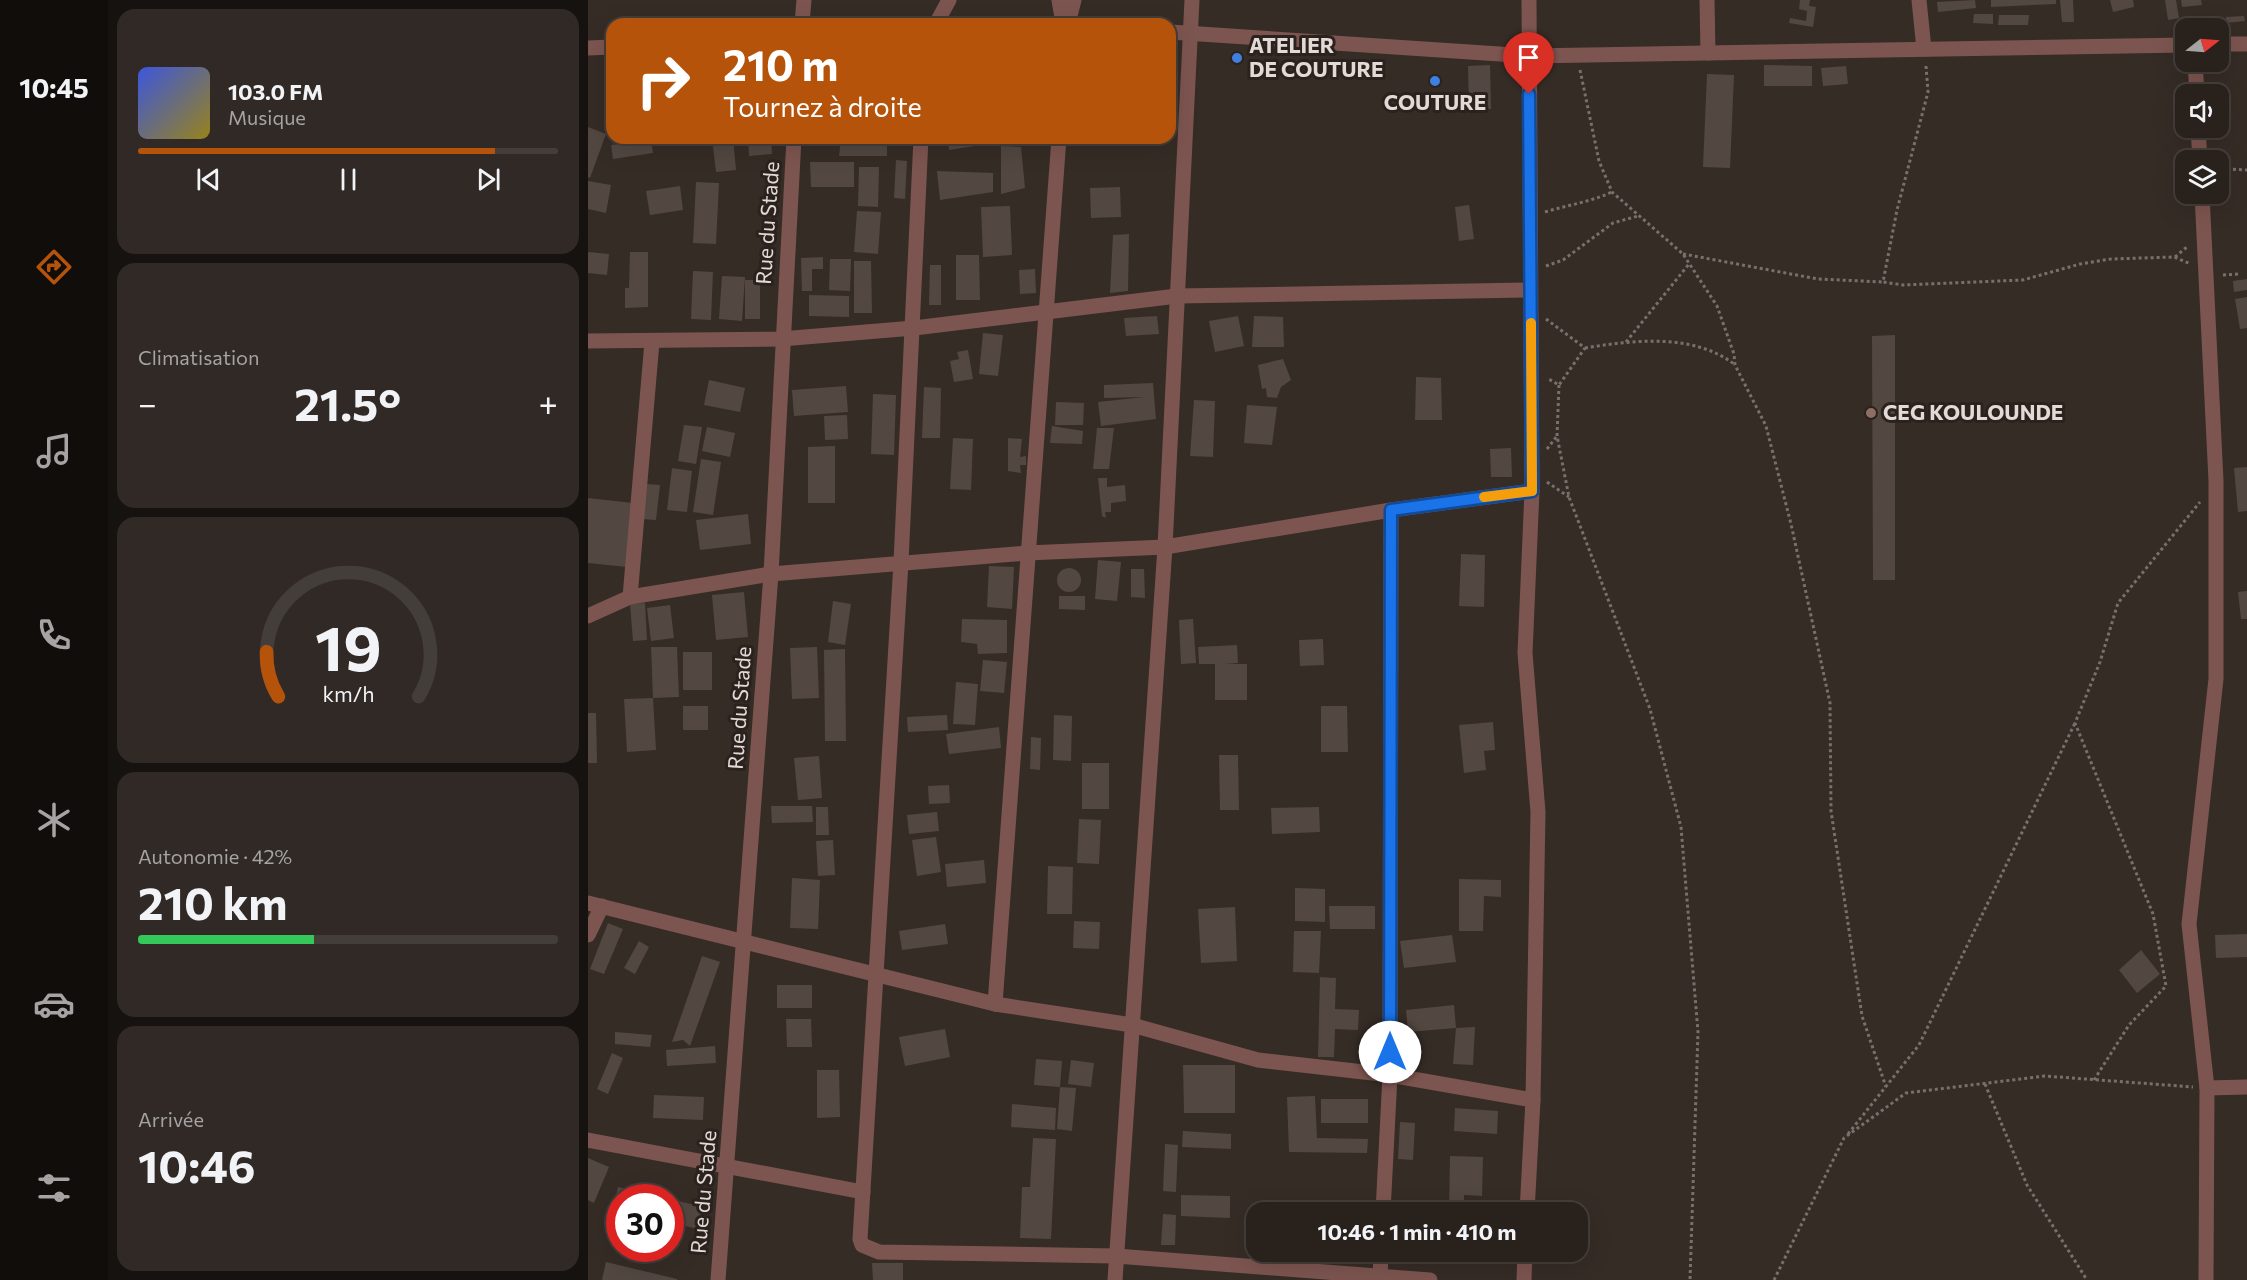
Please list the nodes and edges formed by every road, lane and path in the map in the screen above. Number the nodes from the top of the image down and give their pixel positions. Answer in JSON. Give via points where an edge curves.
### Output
{"nodes":[{"id":1,"x":804,"y":0,"type":"edge"},
{"id":2,"x":949,"y":0,"type":"edge"},
{"id":3,"x":1059,"y":0,"type":"edge"},
{"id":4,"x":1074,"y":0,"type":"edge"},
{"id":5,"x":1191,"y":0,"type":"edge"},
{"id":6,"x":1529,"y":0,"type":"edge"},
{"id":7,"x":1707,"y":0,"type":"edge"},
{"id":8,"x":1919,"y":0,"type":"edge"},
{"id":9,"x":802,"y":18,"type":"edge"},
{"id":10,"x":939,"y":18,"type":"edge"},
{"id":11,"x":1064,"y":18,"type":"edge"},
{"id":12,"x":1068,"y":18,"type":"edge"},
{"id":13,"x":1189,"y":31,"type":"junction"},
{"id":14,"x":1176,"y":32,"type":"edge"},
{"id":15,"x":2229,"y":44,"type":"edge"},
{"id":16,"x":2247,"y":44,"type":"edge"},
{"id":17,"x":2175,"y":45,"type":"edge"},
{"id":18,"x":606,"y":47,"type":"edge"},
{"id":19,"x":588,"y":48,"type":"edge"},
{"id":20,"x":1924,"y":49,"type":"junction"},
{"id":21,"x":1708,"y":53,"type":"junction"},
{"id":22,"x":1577,"y":55,"type":"junction"},
{"id":23,"x":1529,"y":56,"type":"junction"},
{"id":24,"x":794,"y":144,"type":"edge"},
{"id":25,"x":921,"y":144,"type":"edge"},
{"id":26,"x":1059,"y":144,"type":"edge"},
{"id":27,"x":2229,"y":169,"type":"edge"},
{"id":28,"x":2247,"y":170,"type":"edge"},
{"id":29,"x":1612,"y":192,"type":"junction"},
{"id":30,"x":2202,"y":204,"type":"edge"},
{"id":31,"x":1638,"y":216,"type":"junction"},
{"id":32,"x":1545,"y":223,"type":"dead end"},
{"id":33,"x":1683,"y":254,"type":"junction"},
{"id":34,"x":1547,"y":255,"type":"dead end"},
{"id":35,"x":1689,"y":264,"type":"junction"},
{"id":36,"x":2205,"y":269,"type":"junction"},
{"id":37,"x":2239,"y":274,"type":"dead end"},
{"id":38,"x":1883,"y":282,"type":"junction"},
{"id":39,"x":1530,"y":290,"type":"junction"},
{"id":40,"x":1178,"y":296,"type":"junction"},
{"id":41,"x":1530,"y":308,"type":"junction"},
{"id":42,"x":1047,"y":312,"type":"junction"},
{"id":43,"x":914,"y":328,"type":"junction"},
{"id":44,"x":781,"y":339,"type":"junction"},
{"id":45,"x":588,"y":341,"type":"edge"},
{"id":46,"x":651,"y":342,"type":"junction"},
{"id":47,"x":1626,"y":342,"type":"junction"},
{"id":48,"x":1585,"y":348,"type":"junction"},
{"id":49,"x":1735,"y":365,"type":"junction"},
{"id":50,"x":1531,"y":369,"type":"junction"},
{"id":51,"x":1559,"y":385,"type":"junction"},
{"id":52,"x":2216,"y":482,"type":"junction"},
{"id":53,"x":1532,"y":491,"type":"junction"},
{"id":54,"x":1391,"y":510,"type":"junction"},
{"id":55,"x":1165,"y":547,"type":"junction"},
{"id":56,"x":1027,"y":553,"type":"junction"},
{"id":57,"x":902,"y":562,"type":"junction"},
{"id":58,"x":771,"y":574,"type":"junction"},
{"id":59,"x":630,"y":597,"type":"junction"},
{"id":60,"x":588,"y":616,"type":"edge"},
{"id":61,"x":2076,"y":723,"type":"junction"},
{"id":62,"x":595,"y":905,"type":"edge"},
{"id":63,"x":588,"y":935,"type":"edge"},
{"id":64,"x":744,"y":942,"type":"junction"},
{"id":65,"x":877,"y":973,"type":"junction"},
{"id":66,"x":995,"y":1004,"type":"junction"},
{"id":67,"x":1132,"y":1025,"type":"junction"},
{"id":68,"x":1390,"y":1075,"type":"junction"},
{"id":69,"x":2094,"y":1080,"type":"junction"},
{"id":70,"x":1985,"y":1084,"type":"junction"},
{"id":71,"x":2247,"y":1086,"type":"edge"},
{"id":72,"x":1886,"y":1087,"type":"junction"},
{"id":73,"x":2207,"y":1089,"type":"junction"},
{"id":74,"x":1533,"y":1100,"type":"junction"},
{"id":75,"x":1844,"y":1138,"type":"junction"},
{"id":76,"x":588,"y":1140,"type":"edge"},
{"id":77,"x":727,"y":1167,"type":"junction"},
{"id":78,"x":863,"y":1192,"type":"junction"},
{"id":79,"x":1384,"y":1202,"type":"edge"},
{"id":80,"x":1528,"y":1202,"type":"edge"},
{"id":81,"x":1116,"y":1256,"type":"junction"},
{"id":82,"x":1381,"y":1262,"type":"edge"},
{"id":83,"x":1525,"y":1262,"type":"edge"},
{"id":84,"x":1247,"y":1273,"type":"edge"},
{"id":85,"x":1380,"y":1278,"type":"edge"},
{"id":86,"x":718,"y":1280,"type":"edge"},
{"id":87,"x":1115,"y":1280,"type":"edge"},
{"id":88,"x":1431,"y":1280,"type":"edge"},
{"id":89,"x":1524,"y":1280,"type":"edge"},
{"id":90,"x":1690,"y":1280,"type":"edge"},
{"id":91,"x":1774,"y":1280,"type":"edge"},
{"id":92,"x":2087,"y":1280,"type":"edge"},
{"id":93,"x":2206,"y":1280,"type":"edge"}],
"edges":[{"from":1,"to":9,"type":"street"},
{"from":2,"to":10,"type":"street"},
{"from":3,"to":11,"type":"street"},
{"from":4,"to":12,"type":"street"},
{"from":5,"to":13,"type":"street"},
{"from":6,"to":23,"type":"street"},
{"from":7,"to":21,"type":"street"},
{"from":8,"to":20,"type":"street"},
{"from":13,"to":14,"type":"street"},
{"from":13,"to":23,"type":"street"},
{"from":13,"to":40,"type":"street"},
{"from":15,"to":16,"type":"street"},
{"from":17,"to":20,"type":"street"},
{"from":18,"to":19,"type":"street"},
{"from":20,"to":21,"type":"street"},
{"from":20,"to":38,"type":"path","via":[[1928,92]]},
{"from":21,"to":22,"type":"street"},
{"from":22,"to":23,"type":"street"},
{"from":22,"to":29,"type":"path","via":[[1599,160]]},
{"from":23,"to":39,"type":"street"},
{"from":24,"to":44,"type":"street","name":"Rue du Stade"},
{"from":25,"to":43,"type":"street"},
{"from":26,"to":42,"type":"street"},
{"from":27,"to":28,"type":"path"},
{"from":29,"to":31,"type":"path"},
{"from":29,"to":32,"type":"path","via":[[1544,213]]},
{"from":30,"to":36,"type":"street"},
{"from":31,"to":33,"type":"path"},
{"from":31,"to":34,"type":"path","via":[[1613,223],[1563,260],[1548,265]]},
{"from":33,"to":35,"type":"path"},
{"from":33,"to":38,"type":"path","via":[[1818,279]]},
{"from":35,"to":47,"type":"path"},
{"from":35,"to":49,"type":"path","via":[[1717,306]]},
{"from":36,"to":37,"type":"path","via":[[2224,276]]},
{"from":36,"to":38,"type":"path","via":[[2174,257],[2110,259],[2023,280],[1903,285]]},
{"from":36,"to":52,"type":"street"},
{"from":39,"to":40,"type":"street"},
{"from":39,"to":41,"type":"street"},
{"from":40,"to":42,"type":"street"},
{"from":40,"to":55,"type":"street"},
{"from":41,"to":48,"type":"path"},
{"from":41,"to":50,"type":"street"},
{"from":42,"to":43,"type":"street"},
{"from":42,"to":56,"type":"street"},
{"from":43,"to":44,"type":"street"},
{"from":43,"to":57,"type":"street"},
{"from":44,"to":46,"type":"street"},
{"from":44,"to":58,"type":"street","name":"Rue du Stade"},
{"from":45,"to":46,"type":"street"},
{"from":46,"to":59,"type":"street"},
{"from":47,"to":48,"type":"path"},
{"from":47,"to":49,"type":"path","via":[[1675,343],[1717,351]]},
{"from":48,"to":51,"type":"path"},
{"from":49,"to":72,"type":"path","via":[[1766,426],[1830,703],[1831,811],[1862,1016]]},
{"from":50,"to":51,"type":"path"},
{"from":50,"to":53,"type":"street"},
{"from":51,"to":90,"type":"path","via":[[1557,436],[1569,497],[1650,709],[1681,827],[1698,1032]]},
{"from":52,"to":61,"type":"path","via":[[2118,603]]},
{"from":52,"to":73,"type":"street","via":[[2216,679],[2189,924]]},
{"from":53,"to":54,"type":"street"},
{"from":53,"to":74,"type":"street","via":[[1525,653],[1538,812]]},
{"from":54,"to":55,"type":"street"},
{"from":54,"to":68,"type":"street"},
{"from":55,"to":56,"type":"street"},
{"from":55,"to":67,"type":"street"},
{"from":56,"to":57,"type":"street"},
{"from":56,"to":66,"type":"street"},
{"from":57,"to":58,"type":"street"},
{"from":57,"to":65,"type":"street"},
{"from":58,"to":59,"type":"street"},
{"from":58,"to":64,"type":"street","name":"Rue du Stade"},
{"from":59,"to":60,"type":"street"},
{"from":61,"to":69,"type":"path","via":[[2153,914],[2166,986],[2129,1025]]},
{"from":61,"to":72,"type":"path","via":[[1919,1045]]},
{"from":62,"to":63,"type":"street"},
{"from":62,"to":64,"type":"street"},
{"from":64,"to":65,"type":"street"},
{"from":64,"to":77,"type":"street","name":"Rue du Stade"},
{"from":65,"to":66,"type":"street"},
{"from":65,"to":78,"type":"street"},
{"from":66,"to":67,"type":"street"},
{"from":67,"to":68,"type":"street","via":[[1258,1060]]},
{"from":67,"to":81,"type":"street"},
{"from":68,"to":74,"type":"street"},
{"from":68,"to":79,"type":"street"},
{"from":69,"to":70,"type":"path","via":[[2045,1076]]},
{"from":69,"to":73,"type":"path"},
{"from":70,"to":75,"type":"path","via":[[1906,1093]]},
{"from":70,"to":92,"type":"path","via":[[2027,1185]]},
{"from":71,"to":73,"type":"street"},
{"from":72,"to":75,"type":"path"},
{"from":73,"to":93,"type":"street"},
{"from":74,"to":80,"type":"street"},
{"from":75,"to":91,"type":"path"},
{"from":76,"to":77,"type":"street"},
{"from":77,"to":78,"type":"street"},
{"from":77,"to":86,"type":"street","name":"Rue du Stade"},
{"from":78,"to":81,"type":"street","via":[[860,1239],[862,1245],[879,1252]]},
{"from":81,"to":84,"type":"street"},
{"from":81,"to":87,"type":"street"},
{"from":82,"to":85,"type":"street"},
{"from":83,"to":89,"type":"street"},
{"from":84,"to":85,"type":"street"},
{"from":85,"to":88,"type":"street"}]}
